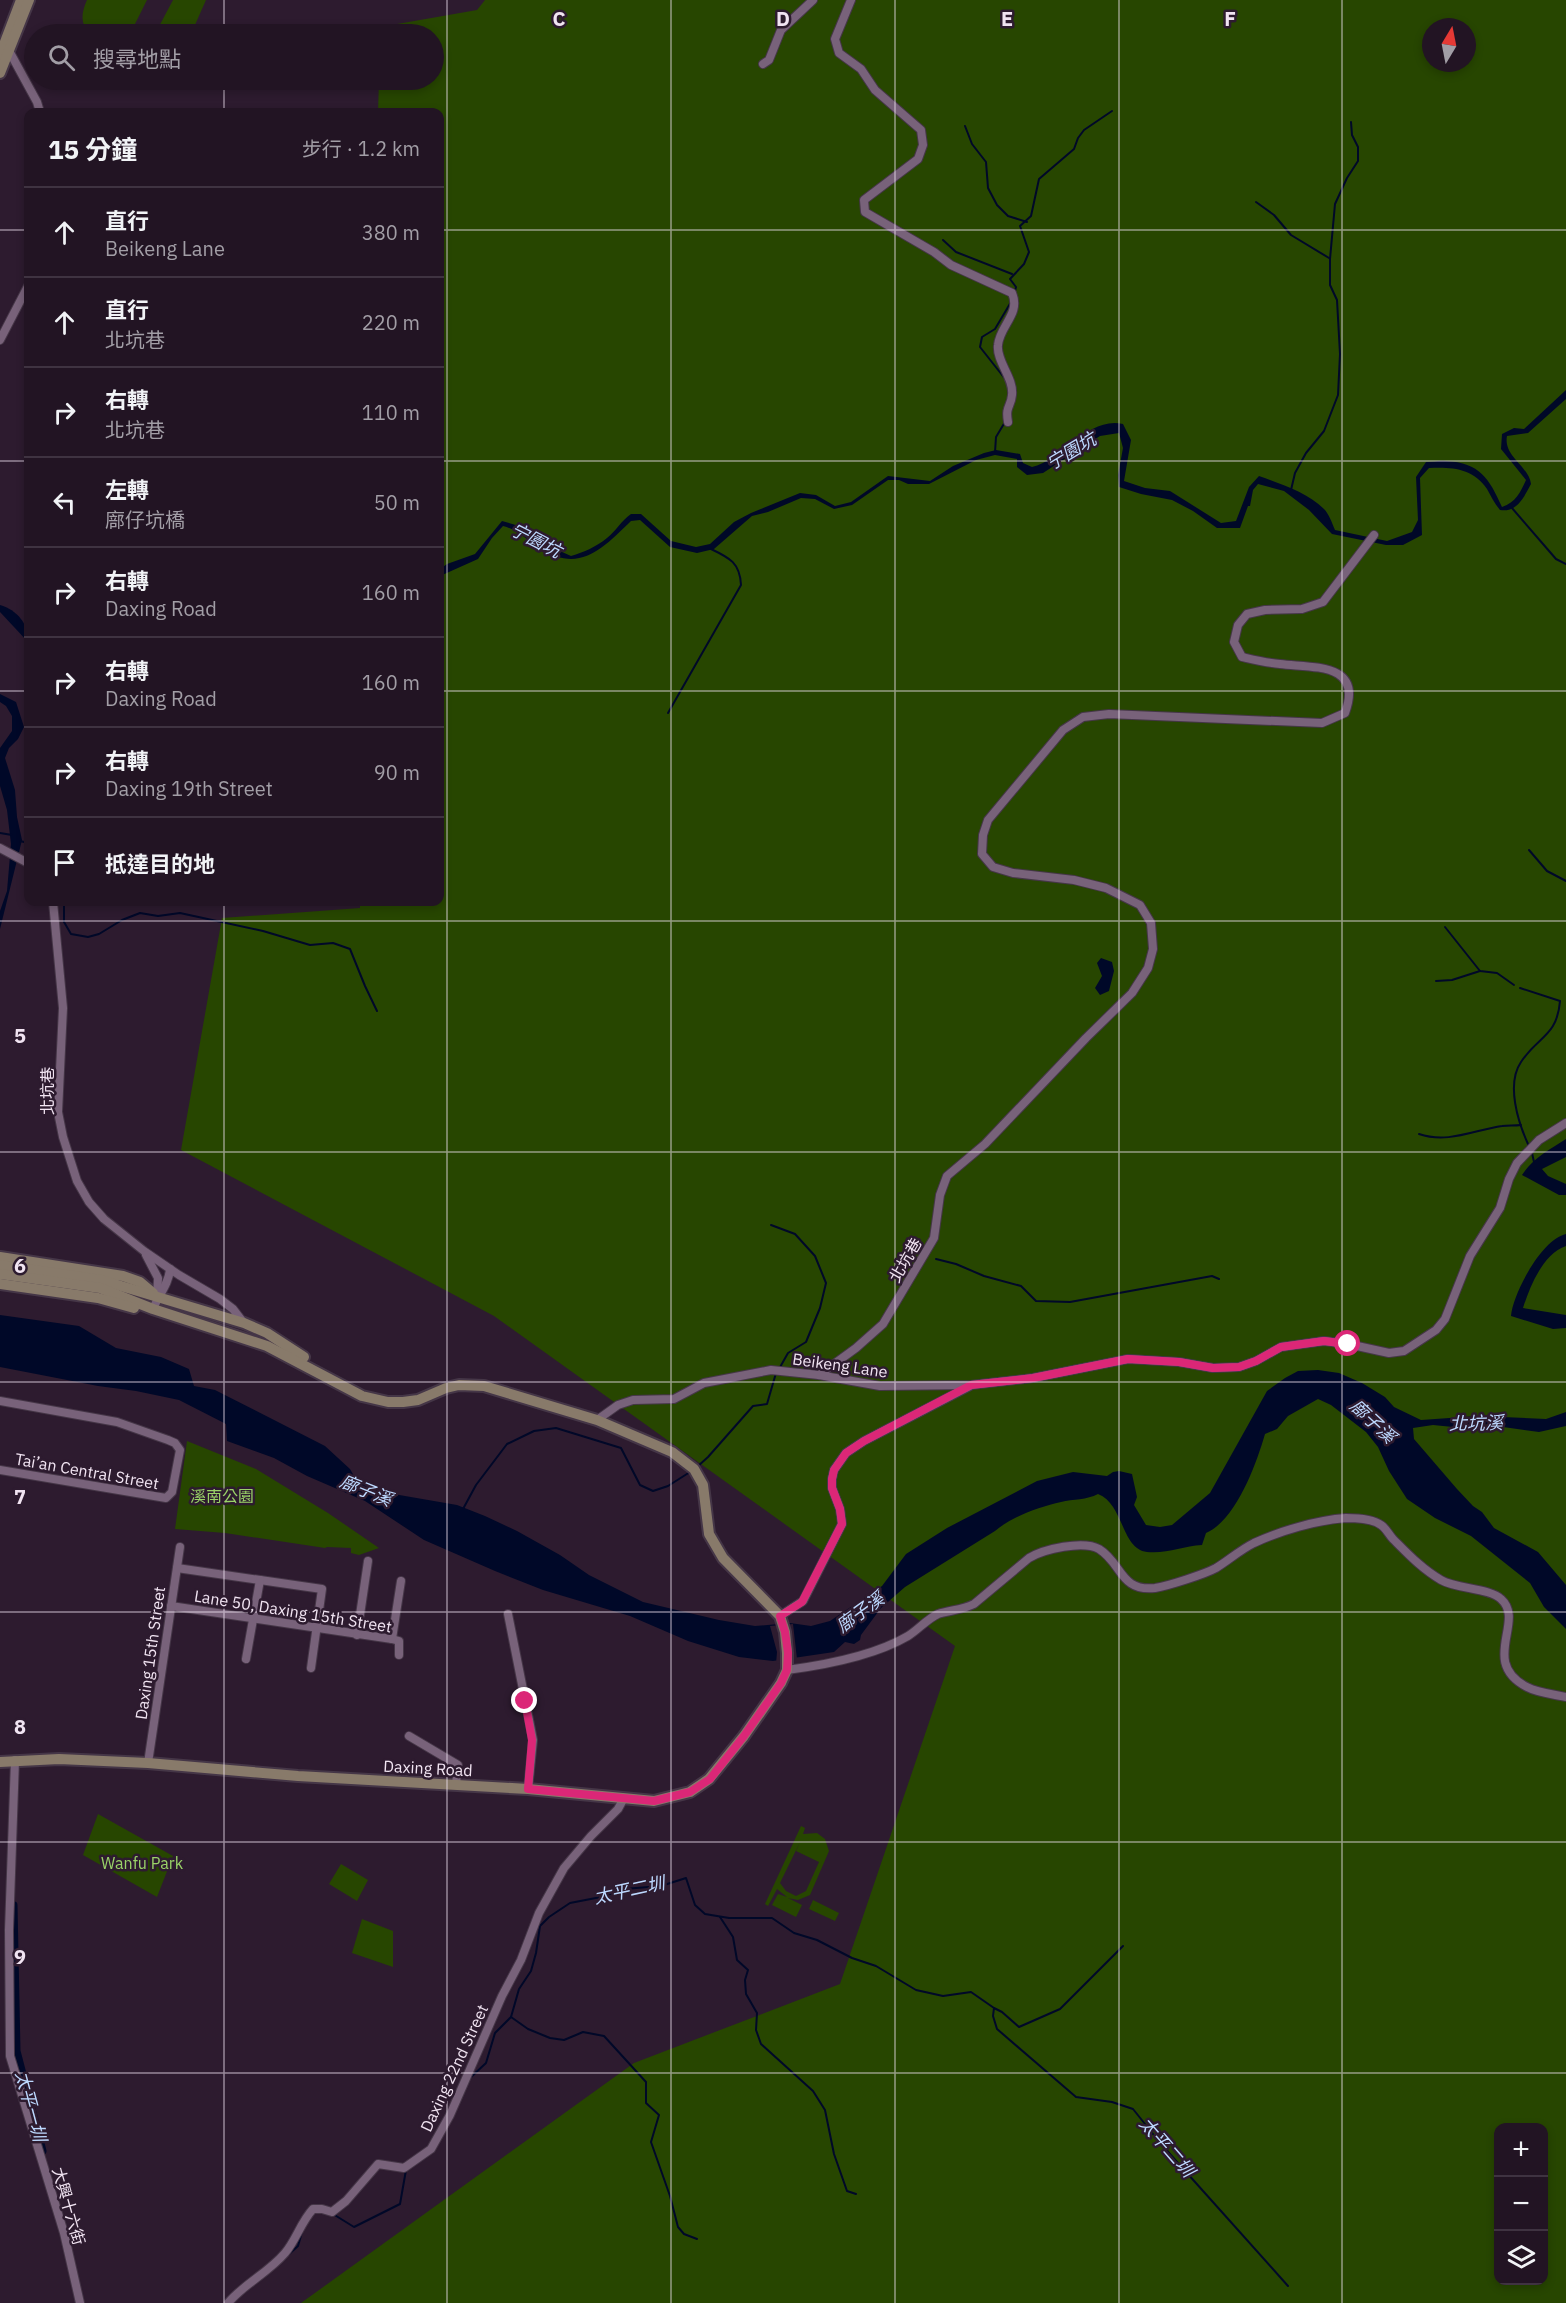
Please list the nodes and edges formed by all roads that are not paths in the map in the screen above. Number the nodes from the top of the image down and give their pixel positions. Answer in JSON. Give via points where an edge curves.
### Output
{"nodes":[{"id":1,"x":21,"y":0,"type":"edge"},
{"id":2,"x":29,"y":0,"type":"edge"},
{"id":3,"x":813,"y":0,"type":"edge"},
{"id":4,"x":851,"y":0,"type":"edge"},
{"id":5,"x":5,"y":50,"type":"edge"},
{"id":6,"x":763,"y":64,"type":"dead end"},
{"id":7,"x":0,"y":73,"type":"edge"},
{"id":8,"x":24,"y":81,"type":"edge"},
{"id":9,"x":30,"y":90,"type":"edge"},
{"id":10,"x":39,"y":108,"type":"edge"},
{"id":11,"x":24,"y":294,"type":"edge"},
{"id":12,"x":0,"y":340,"type":"edge"},
{"id":13,"x":1008,"y":422,"type":"dead end"},
{"id":14,"x":1374,"y":535,"type":"dead end"},
{"id":15,"x":0,"y":848,"type":"edge"},
{"id":16,"x":24,"y":860,"type":"edge"},
{"id":17,"x":53,"y":906,"type":"edge"},
{"id":18,"x":1566,"y":1123,"type":"edge"},
{"id":19,"x":144,"y":1251,"type":"junction"},
{"id":20,"x":0,"y":1257,"type":"edge"},
{"id":21,"x":0,"y":1265,"type":"edge"},
{"id":22,"x":170,"y":1269,"type":"junction"},
{"id":23,"x":0,"y":1274,"type":"edge"},
{"id":24,"x":0,"y":1284,"type":"edge"},
{"id":25,"x":157,"y":1297,"type":"junction"},
{"id":26,"x":153,"y":1309,"type":"junction"},
{"id":27,"x":244,"y":1323,"type":"junction"},
{"id":28,"x":819,"y":1375,"type":"junction"},
{"id":29,"x":344,"y":1385,"type":"junction"},
{"id":30,"x":971,"y":1385,"type":"junction"},
{"id":31,"x":0,"y":1401,"type":"edge"},
{"id":32,"x":597,"y":1420,"type":"junction"},
{"id":33,"x":0,"y":1470,"type":"edge"},
{"id":34,"x":180,"y":1547,"type":"dead end"},
{"id":35,"x":368,"y":1561,"type":"dead end"},
{"id":36,"x":177,"y":1568,"type":"junction"},
{"id":37,"x":260,"y":1580,"type":"junction"},
{"id":38,"x":401,"y":1581,"type":"dead end"},
{"id":39,"x":171,"y":1606,"type":"junction"},
{"id":40,"x":508,"y":1614,"type":"dead end"},
{"id":41,"x":253,"y":1618,"type":"junction"},
{"id":42,"x":780,"y":1618,"type":"junction"},
{"id":43,"x":316,"y":1628,"type":"junction"},
{"id":44,"x":357,"y":1635,"type":"junction"},
{"id":45,"x":392,"y":1639,"type":"junction"},
{"id":46,"x":399,"y":1654,"type":"dead end"},
{"id":47,"x":246,"y":1659,"type":"dead end"},
{"id":48,"x":787,"y":1667,"type":"junction"},
{"id":49,"x":311,"y":1668,"type":"dead end"},
{"id":50,"x":1566,"y":1698,"type":"edge"},
{"id":51,"x":409,"y":1736,"type":"dead end"},
{"id":52,"x":15,"y":1760,"type":"junction"},
{"id":53,"x":0,"y":1762,"type":"edge"},
{"id":54,"x":148,"y":1763,"type":"junction"},
{"id":55,"x":456,"y":1784,"type":"junction"},
{"id":56,"x":528,"y":1789,"type":"junction"},
{"id":57,"x":624,"y":1798,"type":"junction"},
{"id":58,"x":80,"y":2303,"type":"edge"},
{"id":59,"x":228,"y":2303,"type":"edge"}],
"edges":[{"from":1,"to":5,"type":"main road"},
{"from":2,"to":5,"type":"main road"},
{"from":3,"to":6,"type":"street","via":[[781,30],[769,60]]},
{"from":4,"to":13,"type":"street","via":[[835,39],[839,52],[861,69],[874,90],[921,130],[923,145],[918,159],[864,200],[863,208],[951,265],[1012,292],[1014,311],[998,343],[1012,395],[1006,410]]},
{"from":5,"to":7,"type":"main road"},
{"from":5,"to":8,"type":"street"},
{"from":9,"to":10,"type":"street"},
{"from":11,"to":12,"type":"street"},
{"from":14,"to":28,"type":"street","name":"北坑巷","via":[[1323,602],[1302,609],[1247,614],[1238,625],[1234,642],[1242,657],[1327,668],[1340,675],[1348,685],[1350,698],[1345,713],[1322,723],[1109,714],[1083,717],[1063,730],[988,820],[982,854],[993,867],[1106,888],[1140,905],[1151,923],[1153,949],[1148,968],[1140,984],[985,1144],[947,1176],[934,1238],[883,1324]]},
{"from":15,"to":16,"type":"street"},
{"from":17,"to":19,"type":"street","name":"北坑巷","via":[[63,1008],[58,1112],[63,1137],[77,1181],[89,1202],[104,1220]]},
{"from":18,"to":30,"type":"street","name":"Beikeng Lane","via":[[1539,1140],[1516,1162],[1500,1208],[1470,1256],[1444,1318],[1436,1330],[1404,1351],[1389,1353],[1324,1341],[1281,1347],[1239,1367],[1128,1359],[1033,1378]]},
{"from":19,"to":22,"type":"street","name":"北坑巷"},
{"from":19,"to":25,"type":"street","via":[[158,1278]]},
{"from":20,"to":25,"type":"main road","via":[[123,1276],[140,1282]]},
{"from":21,"to":25,"type":"main road","via":[[101,1280]]},
{"from":22,"to":25,"type":"street","via":[[165,1287]]},
{"from":22,"to":27,"type":"street","name":"北坑巷","via":[[220,1299]]},
{"from":23,"to":26,"type":"main road","via":[[100,1288]]},
{"from":24,"to":26,"type":"main road"},
{"from":25,"to":26,"type":"street"},
{"from":25,"to":27,"type":"main road"},
{"from":26,"to":29,"type":"main road","via":[[267,1346]]},
{"from":27,"to":29,"type":"main road","via":[[267,1333]]},
{"from":28,"to":30,"type":"street","name":"Beikeng Lane","via":[[880,1386]]},
{"from":28,"to":32,"type":"street","name":"Beikeng Lane","via":[[771,1370],[733,1377],[704,1383],[674,1399],[633,1400]]},
{"from":29,"to":32,"type":"main road","via":[[362,1396],[388,1402],[418,1400],[446,1388],[475,1385]]},
{"from":30,"to":42,"type":"street","via":[[846,1453],[832,1479],[842,1524],[802,1602]]},
{"from":31,"to":33,"type":"street","name":"Tai’an Central Street","via":[[117,1422],[155,1434],[180,1450],[170,1496]]},
{"from":32,"to":42,"type":"main road","via":[[672,1452],[692,1468],[703,1485],[709,1534],[723,1558]]},
{"from":34,"to":36,"type":"street","name":"Daxing 15th Street"},
{"from":35,"to":44,"type":"street"},
{"from":36,"to":37,"type":"street"},
{"from":36,"to":39,"type":"street","name":"Daxing 15th Street"},
{"from":37,"to":41,"type":"street"},
{"from":37,"to":43,"type":"street","via":[[322,1589]]},
{"from":38,"to":45,"type":"street"},
{"from":39,"to":41,"type":"street","name":"Lane 50, Daxing 15th Street"},
{"from":39,"to":54,"type":"street","name":"Daxing 15th Street"},
{"from":40,"to":56,"type":"street","via":[[532,1740]]},
{"from":41,"to":43,"type":"street","name":"Lane 50, Daxing 15th Street"},
{"from":41,"to":47,"type":"street"},
{"from":42,"to":48,"type":"main road"},
{"from":43,"to":44,"type":"street","name":"Lane 50, Daxing 15th Street"},
{"from":43,"to":49,"type":"street"},
{"from":44,"to":45,"type":"street","name":"Lane 50, Daxing 15th Street"},
{"from":45,"to":46,"type":"street","name":"Lane 50, Daxing 15th Street","via":[[399,1641]]},
{"from":48,"to":50,"type":"street","via":[[820,1665],[886,1647],[938,1614],[964,1610],[974,1604],[1039,1552],[1082,1545],[1097,1548],[1130,1583],[1157,1588],[1214,1569],[1257,1542],[1319,1521],[1348,1518],[1381,1524],[1416,1563],[1444,1582],[1500,1597],[1510,1620],[1503,1652],[1512,1676],[1527,1687]]},
{"from":48,"to":57,"type":"main road","name":"Daxing Road","via":[[781,1683],[710,1779],[690,1792],[660,1800]]},
{"from":51,"to":55,"type":"street","via":[[458,1766]]},
{"from":52,"to":53,"type":"main road","name":"Daxing Road"},
{"from":52,"to":54,"type":"main road","name":"Daxing Road"},
{"from":52,"to":58,"type":"street","name":"大興十六街","via":[[9,1930],[10,2056],[64,2233]]},
{"from":54,"to":55,"type":"main road","name":"Daxing Road"},
{"from":55,"to":56,"type":"main road","name":"Daxing Road"},
{"from":56,"to":57,"type":"main road","name":"Daxing Road"},
{"from":57,"to":59,"type":"street","name":"Daxing 22nd Street","via":[[564,1868],[539,1913],[521,1960],[431,2149],[404,2168],[378,2164],[332,2212],[313,2209],[287,2251]]}]}
